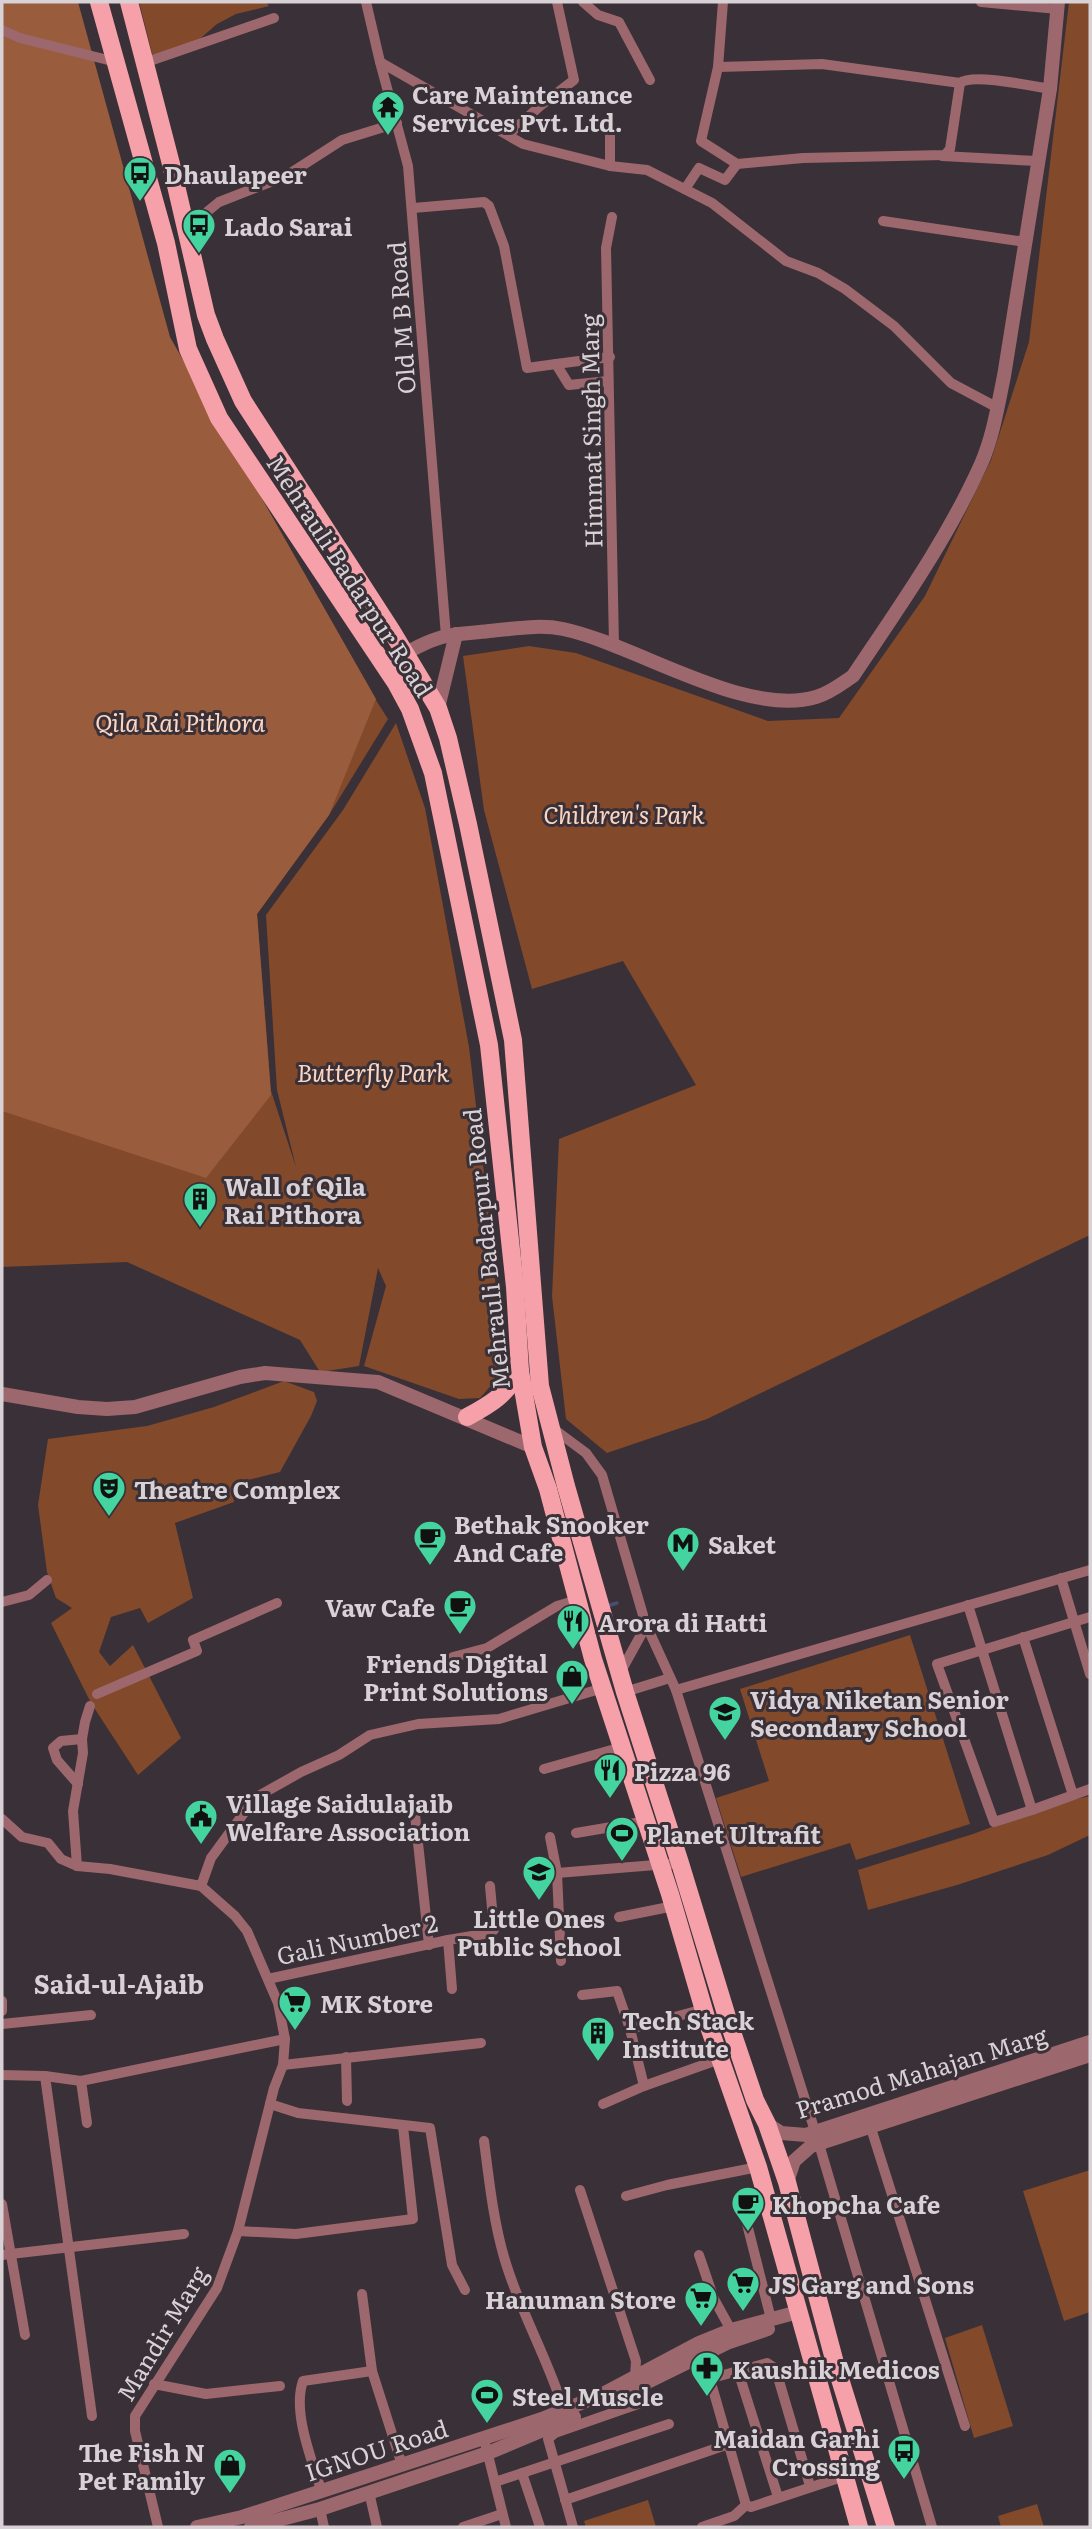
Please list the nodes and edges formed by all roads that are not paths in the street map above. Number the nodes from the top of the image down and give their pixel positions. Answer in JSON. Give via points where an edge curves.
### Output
{"nodes":[{"id":1,"x":99,"y":2,"type":"edge"},
{"id":2,"x":128,"y":2,"type":"edge"},
{"id":3,"x":366,"y":2,"type":"edge"},
{"id":4,"x":557,"y":2,"type":"edge"},
{"id":5,"x":583,"y":2,"type":"edge"},
{"id":6,"x":723,"y":2,"type":"edge"},
{"id":7,"x":981,"y":2,"type":"edge"},
{"id":8,"x":1058,"y":5,"type":"edge"},
{"id":9,"x":274,"y":18,"type":"dead end"},
{"id":10,"x":2,"y":30,"type":"edge"},
{"id":11,"x":380,"y":62,"type":"junction"},
{"id":12,"x":145,"y":67,"type":"junction"},
{"id":13,"x":718,"y":67,"type":"junction"},
{"id":14,"x":119,"y":70,"type":"junction"},
{"id":15,"x":650,"y":80,"type":"dead end"},
{"id":16,"x":960,"y":83,"type":"junction"},
{"id":17,"x":1050,"y":89,"type":"junction"},
{"id":18,"x":397,"y":123,"type":"junction"},
{"id":19,"x":610,"y":126,"type":"dead end"},
{"id":20,"x":508,"y":135,"type":"junction"},
{"id":21,"x":941,"y":156,"type":"junction"},
{"id":22,"x":1037,"y":161,"type":"junction"},
{"id":23,"x":737,"y":164,"type":"junction"},
{"id":24,"x":610,"y":166,"type":"junction"},
{"id":25,"x":685,"y":189,"type":"junction"},
{"id":26,"x":413,"y":208,"type":"junction"},
{"id":27,"x":612,"y":217,"type":"dead end"},
{"id":28,"x":883,"y":221,"type":"dead end"},
{"id":29,"x":186,"y":229,"type":"junction"},
{"id":30,"x":1025,"y":242,"type":"junction"},
{"id":31,"x":610,"y":357,"type":"junction"},
{"id":32,"x":556,"y":364,"type":"junction"},
{"id":33,"x":608,"y":381,"type":"junction"},
{"id":34,"x":998,"y":408,"type":"junction"},
{"id":35,"x":451,"y":635,"type":"junction"},
{"id":36,"x":614,"y":645,"type":"junction"},
{"id":37,"x":405,"y":654,"type":"junction"},
{"id":38,"x":385,"y":666,"type":"junction"},
{"id":39,"x":438,"y":708,"type":"junction"},
{"id":40,"x":520,"y":1371,"type":"junction"},
{"id":41,"x":2,"y":1394,"type":"edge"},
{"id":42,"x":467,"y":1417,"type":"junction"},
{"id":43,"x":551,"y":1427,"type":"junction"},
{"id":44,"x":533,"y":1447,"type":"junction"},
{"id":45,"x":1090,"y":1570,"type":"edge"},
{"id":46,"x":1061,"y":1578,"type":"junction"},
{"id":47,"x":47,"y":1580,"type":"dead end"},
{"id":48,"x":576,"y":1600,"type":"junction"},
{"id":49,"x":2,"y":1602,"type":"edge"},
{"id":50,"x":277,"y":1603,"type":"dead end"},
{"id":51,"x":968,"y":1605,"type":"junction"},
{"id":52,"x":1090,"y":1617,"type":"edge"},
{"id":53,"x":644,"y":1620,"type":"junction"},
{"id":54,"x":1074,"y":1621,"type":"junction"},
{"id":55,"x":1023,"y":1637,"type":"junction"},
{"id":56,"x":981,"y":1650,"type":"junction"},
{"id":57,"x":453,"y":1657,"type":"dead end"},
{"id":58,"x":1090,"y":1674,"type":"edge"},
{"id":59,"x":670,"y":1678,"type":"junction"},
{"id":60,"x":622,"y":1683,"type":"junction"},
{"id":61,"x":603,"y":1688,"type":"junction"},
{"id":62,"x":676,"y":1690,"type":"junction"},
{"id":63,"x":97,"y":1694,"type":"dead end"},
{"id":64,"x":90,"y":1706,"type":"dead end"},
{"id":65,"x":82,"y":1739,"type":"junction"},
{"id":66,"x":622,"y":1747,"type":"junction"},
{"id":67,"x":544,"y":1769,"type":"dead end"},
{"id":68,"x":78,"y":1784,"type":"junction"},
{"id":69,"x":1090,"y":1789,"type":"edge"},
{"id":70,"x":1073,"y":1795,"type":"junction"},
{"id":71,"x":1032,"y":1810,"type":"junction"},
{"id":72,"x":415,"y":1815,"type":"dead end"},
{"id":73,"x":2,"y":1819,"type":"edge"},
{"id":74,"x":647,"y":1821,"type":"junction"},
{"id":75,"x":576,"y":1833,"type":"dead end"},
{"id":76,"x":551,"y":1837,"type":"dead end"},
{"id":77,"x":680,"y":1863,"type":"junction"},
{"id":78,"x":77,"y":1866,"type":"junction"},
{"id":79,"x":661,"y":1866,"type":"junction"},
{"id":80,"x":557,"y":1873,"type":"junction"},
{"id":81,"x":201,"y":1886,"type":"junction"},
{"id":82,"x":490,"y":1886,"type":"dead end"},
{"id":83,"x":674,"y":1906,"type":"junction"},
{"id":84,"x":619,"y":1917,"type":"dead end"},
{"id":85,"x":448,"y":1940,"type":"junction"},
{"id":86,"x":429,"y":1945,"type":"junction"},
{"id":87,"x":561,"y":1962,"type":"dead end"},
{"id":88,"x":268,"y":1979,"type":"junction"},
{"id":89,"x":452,"y":1989,"type":"dead end"},
{"id":90,"x":582,"y":1996,"type":"dead end"},
{"id":91,"x":2,"y":2001,"type":"edge"},
{"id":92,"x":704,"y":2009,"type":"junction"},
{"id":93,"x":2,"y":2011,"type":"edge"},
{"id":94,"x":91,"y":2015,"type":"dead end"},
{"id":95,"x":2,"y":2024,"type":"edge"},
{"id":96,"x":630,"y":2029,"type":"junction"},
{"id":97,"x":285,"y":2039,"type":"junction"},
{"id":98,"x":1090,"y":2042,"type":"edge"},
{"id":99,"x":481,"y":2043,"type":"dead end"},
{"id":100,"x":1090,"y":2055,"type":"edge"},
{"id":101,"x":346,"y":2057,"type":"junction"},
{"id":102,"x":720,"y":2059,"type":"junction"},
{"id":103,"x":283,"y":2065,"type":"junction"},
{"id":104,"x":2,"y":2075,"type":"edge"},
{"id":105,"x":45,"y":2076,"type":"junction"},
{"id":106,"x":81,"y":2081,"type":"junction"},
{"id":107,"x":644,"y":2086,"type":"junction"},
{"id":108,"x":950,"y":2093,"type":"junction"},
{"id":109,"x":347,"y":2101,"type":"dead end"},
{"id":110,"x":603,"y":2104,"type":"dead end"},
{"id":111,"x":270,"y":2105,"type":"junction"},
{"id":112,"x":87,"y":2123,"type":"dead end"},
{"id":113,"x":767,"y":2124,"type":"junction"},
{"id":114,"x":870,"y":2125,"type":"junction"},
{"id":115,"x":402,"y":2126,"type":"junction"},
{"id":116,"x":816,"y":2138,"type":"junction"},
{"id":117,"x":484,"y":2141,"type":"dead end"},
{"id":118,"x":758,"y":2167,"type":"junction"},
{"id":119,"x":787,"y":2182,"type":"junction"},
{"id":120,"x":580,"y":2190,"type":"dead end"},
{"id":121,"x":626,"y":2196,"type":"dead end"},
{"id":122,"x":2,"y":2204,"type":"edge"},
{"id":123,"x":746,"y":2220,"type":"dead end"},
{"id":124,"x":238,"y":2231,"type":"junction"},
{"id":125,"x":184,"y":2234,"type":"dead end"},
{"id":126,"x":69,"y":2249,"type":"junction"},
{"id":127,"x":6,"y":2255,"type":"edge"},
{"id":128,"x":699,"y":2255,"type":"dead end"},
{"id":129,"x":466,"y":2290,"type":"dead end"},
{"id":130,"x":362,"y":2294,"type":"dead end"},
{"id":131,"x":799,"y":2316,"type":"junction"},
{"id":132,"x":771,"y":2319,"type":"junction"},
{"id":133,"x":731,"y":2330,"type":"junction"},
{"id":134,"x":24,"y":2335,"type":"dead end"},
{"id":135,"x":372,"y":2371,"type":"junction"},
{"id":136,"x":738,"y":2371,"type":"junction"},
{"id":137,"x":635,"y":2378,"type":"junction"},
{"id":138,"x":154,"y":2384,"type":"junction"},
{"id":139,"x":279,"y":2386,"type":"dead end"},
{"id":140,"x":658,"y":2397,"type":"dead end"},
{"id":141,"x":565,"y":2411,"type":"junction"},
{"id":142,"x":92,"y":2416,"type":"dead end"},
{"id":143,"x":669,"y":2424,"type":"dead end"},
{"id":144,"x":965,"y":2426,"type":"dead end"},
{"id":145,"x":729,"y":2444,"type":"junction"},
{"id":146,"x":486,"y":2446,"type":"junction"},
{"id":147,"x":554,"y":2463,"type":"junction"},
{"id":148,"x":402,"y":2465,"type":"junction"},
{"id":149,"x":522,"y":2473,"type":"junction"},
{"id":150,"x":845,"y":2476,"type":"junction"},
{"id":151,"x":495,"y":2482,"type":"junction"},
{"id":152,"x":810,"y":2486,"type":"junction"},
{"id":153,"x":321,"y":2490,"type":"junction"},
{"id":154,"x":369,"y":2492,"type":"junction"},
{"id":155,"x":778,"y":2497,"type":"junction"},
{"id":156,"x":565,"y":2500,"type":"junction"},
{"id":157,"x":746,"y":2505,"type":"junction"},
{"id":158,"x":320,"y":2510,"type":"junction"},
{"id":159,"x":502,"y":2514,"type":"junction"},
{"id":160,"x":158,"y":2527,"type":"edge"},
{"id":161,"x":197,"y":2527,"type":"edge"},
{"id":162,"x":251,"y":2527,"type":"edge"},
{"id":163,"x":324,"y":2527,"type":"edge"},
{"id":164,"x":377,"y":2527,"type":"edge"},
{"id":165,"x":463,"y":2527,"type":"edge"},
{"id":166,"x":506,"y":2527,"type":"edge"},
{"id":167,"x":540,"y":2527,"type":"edge"},
{"id":168,"x":573,"y":2527,"type":"edge"},
{"id":169,"x":702,"y":2527,"type":"edge"},
{"id":170,"x":859,"y":2527,"type":"edge"},
{"id":171,"x":886,"y":2527,"type":"edge"},
{"id":172,"x":932,"y":2527,"type":"edge"}],
"edges":[{"from":1,"to":14,"type":"main road","name":"Mehrauli Badarpur Road"},
{"from":2,"to":12,"type":"main road","name":"Mehrauli Badarpur Road"},
{"from":3,"to":11,"type":"street","name":"Old M B Road"},
{"from":4,"to":20,"type":"street","via":[[575,79]]},
{"from":5,"to":15,"type":"street","via":[[598,15],[619,22]]},
{"from":6,"to":13,"type":"street"},
{"from":7,"to":8,"type":"street"},
{"from":8,"to":17,"type":"street"},
{"from":9,"to":12,"type":"street"},
{"from":10,"to":14,"type":"street"},
{"from":11,"to":18,"type":"street","name":"Old M B Road"},
{"from":11,"to":20,"type":"street"},
{"from":12,"to":14,"type":"main road"},
{"from":12,"to":29,"type":"main road","name":"Mehrauli Badarpur Road"},
{"from":13,"to":16,"type":"street","via":[[822,64]]},
{"from":13,"to":23,"type":"street","via":[[701,141]]},
{"from":14,"to":38,"type":"main road","name":"Mehrauli Badarpur Road","via":[[166,243],[183,329],[199,375],[219,418]]},
{"from":16,"to":17,"type":"street","via":[[965,79]]},
{"from":16,"to":21,"type":"street","via":[[950,149]]},
{"from":17,"to":22,"type":"street"},
{"from":18,"to":26,"type":"street","name":"Old M B Road"},
{"from":18,"to":29,"type":"street","via":[[342,140],[286,176],[219,202]]},
{"from":19,"to":24,"type":"street"},
{"from":20,"to":24,"type":"street","via":[[523,144]]},
{"from":21,"to":22,"type":"street"},
{"from":21,"to":23,"type":"street"},
{"from":22,"to":30,"type":"street"},
{"from":23,"to":25,"type":"street","via":[[725,180],[699,168]]},
{"from":24,"to":25,"type":"street","via":[[647,170]]},
{"from":25,"to":34,"type":"street","via":[[712,203],[786,261],[845,289],[894,326],[951,383]]},
{"from":26,"to":32,"type":"street","via":[[484,202],[489,206],[504,246],[527,368]]},
{"from":26,"to":35,"type":"street","name":"Old M B Road"},
{"from":27,"to":31,"type":"street","name":"Himmat Singh Marg","via":[[606,248]]},
{"from":28,"to":30,"type":"street"},
{"from":29,"to":37,"type":"main road","name":"Mehrauli Badarpur Road","via":[[206,315],[243,401]]},
{"from":30,"to":34,"type":"street"},
{"from":31,"to":32,"type":"street"},
{"from":31,"to":33,"type":"street","name":"Himmat Singh Marg"},
{"from":32,"to":33,"type":"street","via":[[569,385]]},
{"from":33,"to":36,"type":"street","name":"Himmat Singh Marg"},
{"from":34,"to":36,"type":"street","via":[[982,463],[934,556],[853,676],[835,689],[796,700],[748,695]]},
{"from":35,"to":36,"type":"street","via":[[544,626]]},
{"from":35,"to":37,"type":"street"},
{"from":35,"to":39,"type":"street"},
{"from":37,"to":38,"type":"street"},
{"from":37,"to":39,"type":"main road","name":"Mehrauli Badarpur Road"},
{"from":38,"to":40,"type":"main road","name":"Mehrauli Badarpur Road","via":[[410,709],[433,773],[489,1045]]},
{"from":39,"to":43,"type":"main road","name":"Mehrauli Badarpur Road","via":[[468,824],[513,1040],[540,1386]]},
{"from":40,"to":42,"type":"main road","via":[[506,1392]]},
{"from":40,"to":44,"type":"main road","name":"Mehrauli Badarpur Road"},
{"from":41,"to":42,"type":"street","via":[[78,1407],[135,1407],[265,1373],[385,1383]]},
{"from":42,"to":44,"type":"street"},
{"from":43,"to":53,"type":"street","via":[[586,1453],[601,1475]]},
{"from":43,"to":60,"type":"main road","name":"Mehrauli Badarpur Road"},
{"from":44,"to":48,"type":"main road","name":"Mehrauli Badarpur Road"},
{"from":45,"to":46,"type":"street"},
{"from":46,"to":51,"type":"street"},
{"from":46,"to":54,"type":"street"},
{"from":47,"to":49,"type":"street","via":[[29,1595]]},
{"from":48,"to":57,"type":"street","via":[[557,1606],[487,1648]]},
{"from":48,"to":61,"type":"main road","name":"Mehrauli Badarpur Road"},
{"from":50,"to":63,"type":"street","via":[[193,1640],[197,1651]]},
{"from":51,"to":56,"type":"street"},
{"from":51,"to":62,"type":"street"},
{"from":52,"to":54,"type":"street"},
{"from":53,"to":59,"type":"street"},
{"from":53,"to":60,"type":"street"},
{"from":54,"to":55,"type":"street"},
{"from":54,"to":58,"type":"street"},
{"from":55,"to":56,"type":"street"},
{"from":55,"to":70,"type":"street"},
{"from":56,"to":71,"type":"street"},
{"from":56,"to":71,"type":"street","via":[[937,1664],[994,1822]]},
{"from":59,"to":60,"type":"street"},
{"from":59,"to":62,"type":"street"},
{"from":60,"to":77,"type":"main road","name":"Mehrauli Badarpur Road"},
{"from":61,"to":66,"type":"main road","name":"Mehrauli Badarpur Road"},
{"from":61,"to":81,"type":"street","via":[[499,1719],[418,1724],[370,1735],[255,1798],[211,1857]]},
{"from":62,"to":116,"type":"street"},
{"from":64,"to":65,"type":"street"},
{"from":65,"to":68,"type":"street"},
{"from":65,"to":68,"type":"street","via":[[61,1741],[53,1748],[57,1760]]},
{"from":66,"to":67,"type":"street"},
{"from":66,"to":74,"type":"main road","name":"Mehrauli Badarpur Road"},
{"from":68,"to":78,"type":"street","via":[[73,1811]]},
{"from":69,"to":70,"type":"street"},
{"from":70,"to":71,"type":"street"},
{"from":72,"to":86,"type":"street"},
{"from":73,"to":78,"type":"street","via":[[22,1837],[48,1843],[61,1859]]},
{"from":74,"to":75,"type":"street"},
{"from":74,"to":79,"type":"main road","name":"Mehrauli Badarpur Road"},
{"from":76,"to":80,"type":"street"},
{"from":77,"to":79,"type":"street"},
{"from":77,"to":113,"type":"main road","name":"Mehrauli Badarpur Road","via":[[727,2017]]},
{"from":78,"to":81,"type":"street"},
{"from":79,"to":80,"type":"street"},
{"from":79,"to":83,"type":"main road","name":"Mehrauli Badarpur Road"},
{"from":80,"to":87,"type":"street"},
{"from":81,"to":88,"type":"street","name":"Mandir Marg","via":[[244,1926]]},
{"from":82,"to":85,"type":"street","name":"Gali Number 2","via":[[492,1932]]},
{"from":83,"to":84,"type":"street"},
{"from":83,"to":92,"type":"main road","name":"Mehrauli Badarpur Road"},
{"from":85,"to":86,"type":"street","name":"Gali Number 2"},
{"from":85,"to":89,"type":"street"},
{"from":86,"to":88,"type":"street","name":"Gali Number 2"},
{"from":88,"to":97,"type":"street","name":"Mandir Marg"},
{"from":90,"to":96,"type":"street","via":[[617,1991]]},
{"from":91,"to":93,"type":"street"},
{"from":92,"to":96,"type":"street"},
{"from":92,"to":102,"type":"main road","name":"Mehrauli Badarpur Road"},
{"from":94,"to":95,"type":"street"},
{"from":96,"to":107,"type":"street"},
{"from":97,"to":103,"type":"street","name":"Mandir Marg"},
{"from":97,"to":106,"type":"street"},
{"from":98,"to":108,"type":"street","name":"Pramod Mahajan Marg"},
{"from":99,"to":101,"type":"street"},
{"from":100,"to":108,"type":"street","name":"Pramod Mahajan Marg"},
{"from":101,"to":103,"type":"street"},
{"from":101,"to":109,"type":"street"},
{"from":102,"to":107,"type":"street"},
{"from":102,"to":118,"type":"main road","name":"Mehrauli Badarpur Road"},
{"from":103,"to":111,"type":"street","name":"Mandir Marg"},
{"from":104,"to":105,"type":"street"},
{"from":105,"to":106,"type":"street"},
{"from":105,"to":126,"type":"street"},
{"from":106,"to":112,"type":"street"},
{"from":107,"to":110,"type":"street"},
{"from":108,"to":114,"type":"street","name":"Pramod Mahajan Marg"},
{"from":108,"to":116,"type":"street","name":"Pramod Mahajan Marg"},
{"from":111,"to":115,"type":"street","via":[[298,2113]]},
{"from":111,"to":124,"type":"street","name":"Mandir Marg"},
{"from":113,"to":116,"type":"street","name":"Pramod Mahajan Marg","via":[[789,2135]]},
{"from":113,"to":119,"type":"main road","name":"Mehrauli Badarpur Road"},
{"from":114,"to":116,"type":"street","name":"Pramod Mahajan Marg"},
{"from":114,"to":144,"type":"street"},
{"from":115,"to":124,"type":"street","via":[[413,2219],[296,2234]]},
{"from":115,"to":129,"type":"street","via":[[427,2127],[432,2133],[452,2265]]},
{"from":116,"to":119,"type":"street","name":"Pramod Mahajan Marg","via":[[790,2167]]},
{"from":116,"to":172,"type":"street"},
{"from":117,"to":141,"type":"street","via":[[505,2260]]},
{"from":118,"to":121,"type":"street"},
{"from":118,"to":131,"type":"main road","name":"Mehrauli Badarpur Road"},
{"from":119,"to":171,"type":"main road","name":"Mehrauli Badarpur Road","via":[[835,2363]]},
{"from":120,"to":137,"type":"street","via":[[636,2361]]},
{"from":122,"to":127,"type":"street"},
{"from":123,"to":132,"type":"street"},
{"from":124,"to":138,"type":"street","name":"Mandir Marg","via":[[217,2288]]},
{"from":125,"to":126,"type":"street"},
{"from":126,"to":127,"type":"street"},
{"from":126,"to":142,"type":"street"},
{"from":127,"to":134,"type":"street"},
{"from":128,"to":133,"type":"street"},
{"from":130,"to":135,"type":"street"},
{"from":131,"to":132,"type":"street","name":"IGNOU Road"},
{"from":131,"to":146,"type":"street","name":"IGNOU Road","via":[[727,2343],[543,2431]]},
{"from":131,"to":150,"type":"main road","name":"Mehrauli Badarpur Road"},
{"from":132,"to":133,"type":"street","name":"IGNOU Road"},
{"from":133,"to":137,"type":"street","name":"IGNOU Road"},
{"from":135,"to":148,"type":"street"},
{"from":135,"to":153,"type":"street","via":[[303,2381],[303,2427]]},
{"from":136,"to":145,"type":"street","via":[[711,2380]]},
{"from":136,"to":152,"type":"street","via":[[767,2363],[773,2367]]},
{"from":136,"to":155,"type":"street"},
{"from":137,"to":141,"type":"street","name":"IGNOU Road"},
{"from":138,"to":139,"type":"street","via":[[206,2394]]},
{"from":138,"to":160,"type":"street","name":"Mandir Marg","via":[[134,2424]]},
{"from":140,"to":147,"type":"street","via":[[551,2435]]},
{"from":141,"to":146,"type":"street","name":"IGNOU Road"},
{"from":143,"to":147,"type":"street"},
{"from":145,"to":156,"type":"street"},
{"from":145,"to":157,"type":"street"},
{"from":146,"to":148,"type":"street","name":"IGNOU Road"},
{"from":146,"to":151,"type":"street"},
{"from":146,"to":154,"type":"street","name":"IGNOU Road"},
{"from":147,"to":149,"type":"street"},
{"from":147,"to":156,"type":"street"},
{"from":148,"to":153,"type":"street","name":"IGNOU Road"},
{"from":149,"to":151,"type":"street"},
{"from":149,"to":167,"type":"street"},
{"from":150,"to":152,"type":"street"},
{"from":150,"to":170,"type":"main road","name":"Mehrauli Badarpur Road"},
{"from":151,"to":159,"type":"street"},
{"from":152,"to":155,"type":"street"},
{"from":153,"to":161,"type":"street","name":"IGNOU Road"},
{"from":154,"to":158,"type":"street","name":"IGNOU Road"},
{"from":154,"to":164,"type":"street"},
{"from":155,"to":157,"type":"street"},
{"from":156,"to":168,"type":"street"},
{"from":157,"to":169,"type":"street","via":[[734,2516]]},
{"from":158,"to":162,"type":"street","name":"IGNOU Road"},
{"from":158,"to":163,"type":"street"},
{"from":159,"to":165,"type":"street"},
{"from":159,"to":166,"type":"street"}]}
